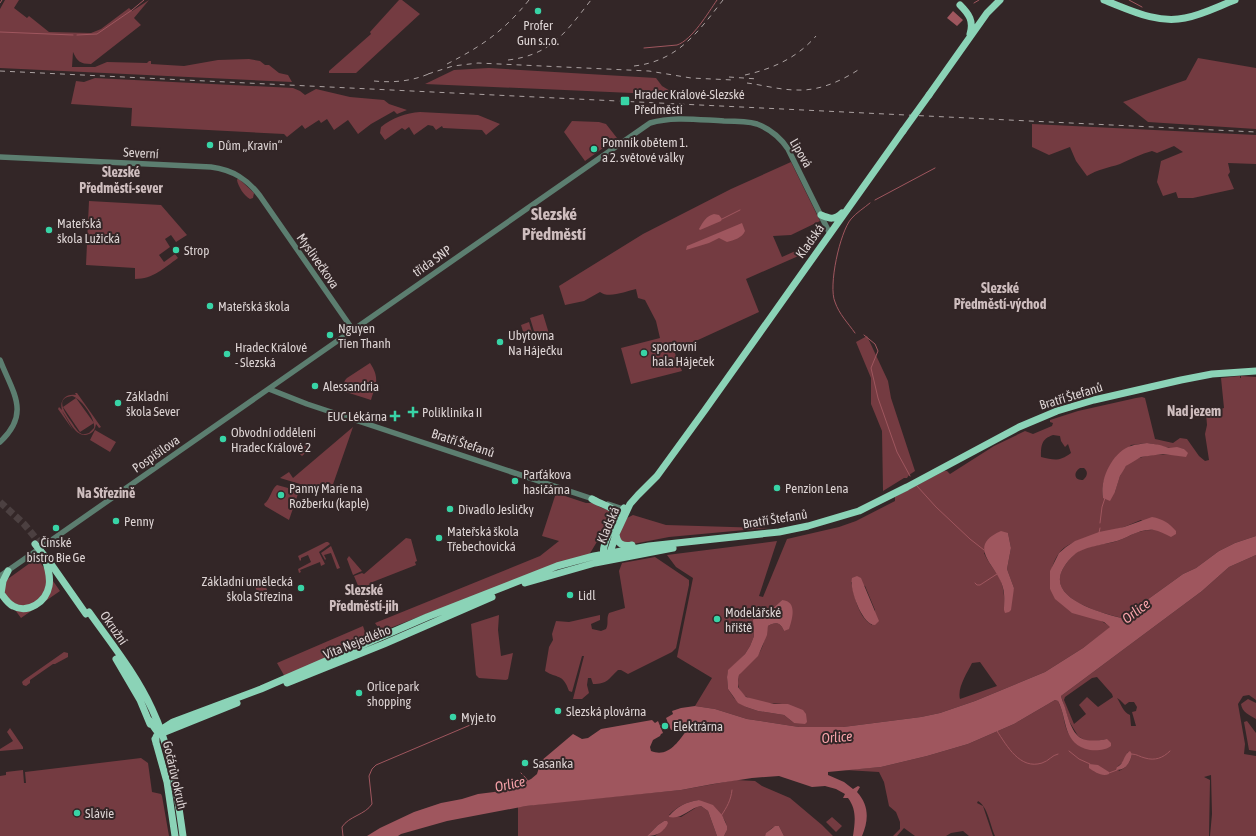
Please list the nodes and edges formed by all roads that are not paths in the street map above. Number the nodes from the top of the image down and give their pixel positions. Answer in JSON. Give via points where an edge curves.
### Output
{"nodes":[{"id":1,"x":1000,"y":0,"type":"edge"},
{"id":2,"x":1104,"y":0,"type":"edge"},
{"id":3,"x":1235,"y":0,"type":"edge"},
{"id":4,"x":960,"y":5,"type":"dead end"},
{"id":5,"x":966,"y":41,"type":"junction"},
{"id":6,"x":650,"y":123,"type":"joint"},
{"id":7,"x":0,"y":157,"type":"edge"},
{"id":8,"x":854,"y":201,"type":"junction"},
{"id":9,"x":266,"y":204,"type":"joint"},
{"id":10,"x":821,"y":215,"type":"junction"},
{"id":11,"x":830,"y":234,"type":"junction"},
{"id":12,"x":353,"y":330,"type":"junction"},
{"id":13,"x":0,"y":360,"type":"edge"},
{"id":14,"x":1256,"y":371,"type":"edge"},
{"id":15,"x":269,"y":389,"type":"junction"},
{"id":16,"x":227,"y":418,"type":"joint"},
{"id":17,"x":0,"y":442,"type":"edge"},
{"id":18,"x":907,"y":487,"type":"junction"},
{"id":19,"x":638,"y":494,"type":"junction"},
{"id":20,"x":592,"y":499,"type":"junction"},
{"id":21,"x":628,"y":502,"type":"junction"},
{"id":22,"x":615,"y":506,"type":"junction"},
{"id":23,"x":625,"y":510,"type":"junction"},
{"id":24,"x":617,"y":519,"type":"junction"},
{"id":25,"x":616,"y":534,"type":"junction"},
{"id":26,"x":660,"y":544,"type":"junction"},
{"id":27,"x":43,"y":554,"type":"junction"},
{"id":28,"x":608,"y":554,"type":"junction"},
{"id":29,"x":594,"y":556,"type":"joint"},
{"id":30,"x":8,"y":571,"type":"junction"},
{"id":31,"x":0,"y":576,"type":"edge"},
{"id":32,"x":1,"y":593,"type":"edge"},
{"id":33,"x":87,"y":613,"type":"junction"},
{"id":34,"x":152,"y":717,"type":"junction"},
{"id":35,"x":171,"y":723,"type":"junction"},
{"id":36,"x":178,"y":728,"type":"junction"},
{"id":37,"x":160,"y":731,"type":"junction"},
{"id":38,"x":156,"y":743,"type":"junction"},
{"id":39,"x":166,"y":746,"type":"junction"},
{"id":40,"x":175,"y":836,"type":"edge"},
{"id":41,"x":183,"y":836,"type":"edge"}],
"edges":[{"from":1,"to":5,"type":"main road","name":"Kladská"},
{"from":2,"to":3,"type":"main road","via":[[1148,16],[1168,19],[1191,17]]},
{"from":4,"to":5,"type":"main road","via":[[971,20]]},
{"from":5,"to":8,"type":"main road","name":"Kladská","bridge":true},
{"from":6,"to":10,"type":"street","name":"Lipová","via":[[699,120],[750,122],[767,128],[788,148]]},
{"from":6,"to":12,"type":"street","name":"třída SNP"},
{"from":7,"to":9,"type":"street","name":"Severní","via":[[217,168],[242,177]]},
{"from":8,"to":10,"type":"main road","via":[[836,218],[829,219]]},
{"from":8,"to":11,"type":"main road","name":"Kladská"},
{"from":9,"to":12,"type":"street","name":"Myslivečkova"},
{"from":10,"to":11,"type":"street","name":"Lipová"},
{"from":11,"to":19,"type":"main road","name":"Kladská","via":[[670,458]]},
{"from":12,"to":15,"type":"street","name":"třída SNP"},
{"from":13,"to":17,"type":"street","via":[[17,404],[17,418]]},
{"from":14,"to":18,"type":"main road","name":"Bratří Štefanů","via":[[1199,376],[1065,408],[1024,424]]},
{"from":15,"to":16,"type":"street","name":"třída SNP"},
{"from":15,"to":20,"type":"street","name":"Bratří Štefanů"},
{"from":16,"to":30,"type":"street","name":"Pospíšilova"},
{"from":18,"to":26,"type":"main road","name":"Bratří Štefanů","via":[[858,510],[808,526],[779,532]]},
{"from":18,"to":28,"type":"main road","name":"Bratří Štefanů","via":[[859,514],[804,531]]},
{"from":19,"to":21,"type":"main road","name":"Kladská"},
{"from":19,"to":23,"type":"main road","name":"Kladská"},
{"from":20,"to":22,"type":"street","name":"Bratří Štefanů"},
{"from":20,"to":24,"type":"main road","via":[[613,509]]},
{"from":21,"to":22,"type":"main road"},
{"from":21,"to":23,"type":"main road","name":"Kladská"},
{"from":22,"to":23,"type":"street","name":"Bratří Štefanů"},
{"from":23,"to":24,"type":"main road","name":"Kladská"},
{"from":23,"to":25,"type":"main road","name":"Kladská"},
{"from":24,"to":28,"type":"main road","name":"Kladská","via":[[604,546]]},
{"from":25,"to":26,"type":"main road","via":[[619,543],[625,546]]},
{"from":25,"to":28,"type":"main road","name":"Kladská"},
{"from":26,"to":28,"type":"main road","name":"Bratří Štefanů"},
{"from":27,"to":32,"type":"main road","via":[[49,575],[48,591],[40,602],[24,608],[12,605]]},
{"from":27,"to":33,"type":"main road","name":"Okružní","bridge":true},
{"from":27,"to":33,"type":"main road","name":"Okružní","bridge":true,"via":[[37,543]]},
{"from":28,"to":29,"type":"main road","name":"Bratří Štefanů"},
{"from":28,"to":36,"type":"main road","name":"Víta Nejedlého","via":[[595,563],[510,589],[384,644]]},
{"from":29,"to":35,"type":"main road","name":"Víta Nejedlého","via":[[545,571],[427,617],[273,684]]},
{"from":30,"to":31,"type":"street","name":"Pospíšilova"},
{"from":30,"to":32,"type":"main road"},
{"from":33,"to":34,"type":"main road","name":"Okružní"},
{"from":34,"to":35,"type":"main road"},
{"from":34,"to":37,"type":"main road","name":"Okružní"},
{"from":34,"to":38,"type":"main road","name":"Gočárův okruh"},
{"from":35,"to":37,"type":"main road","name":"Víta Nejedlého"},
{"from":36,"to":37,"type":"main road","name":"Víta Nejedlého"},
{"from":36,"to":39,"type":"main road","via":[[171,734]]},
{"from":37,"to":38,"type":"main road"},
{"from":37,"to":39,"type":"main road","name":"Gočárův okruh"},
{"from":38,"to":40,"type":"main road","name":"Gočárův okruh","via":[[168,787]]},
{"from":39,"to":41,"type":"main road","name":"Gočárův okruh"}]}
